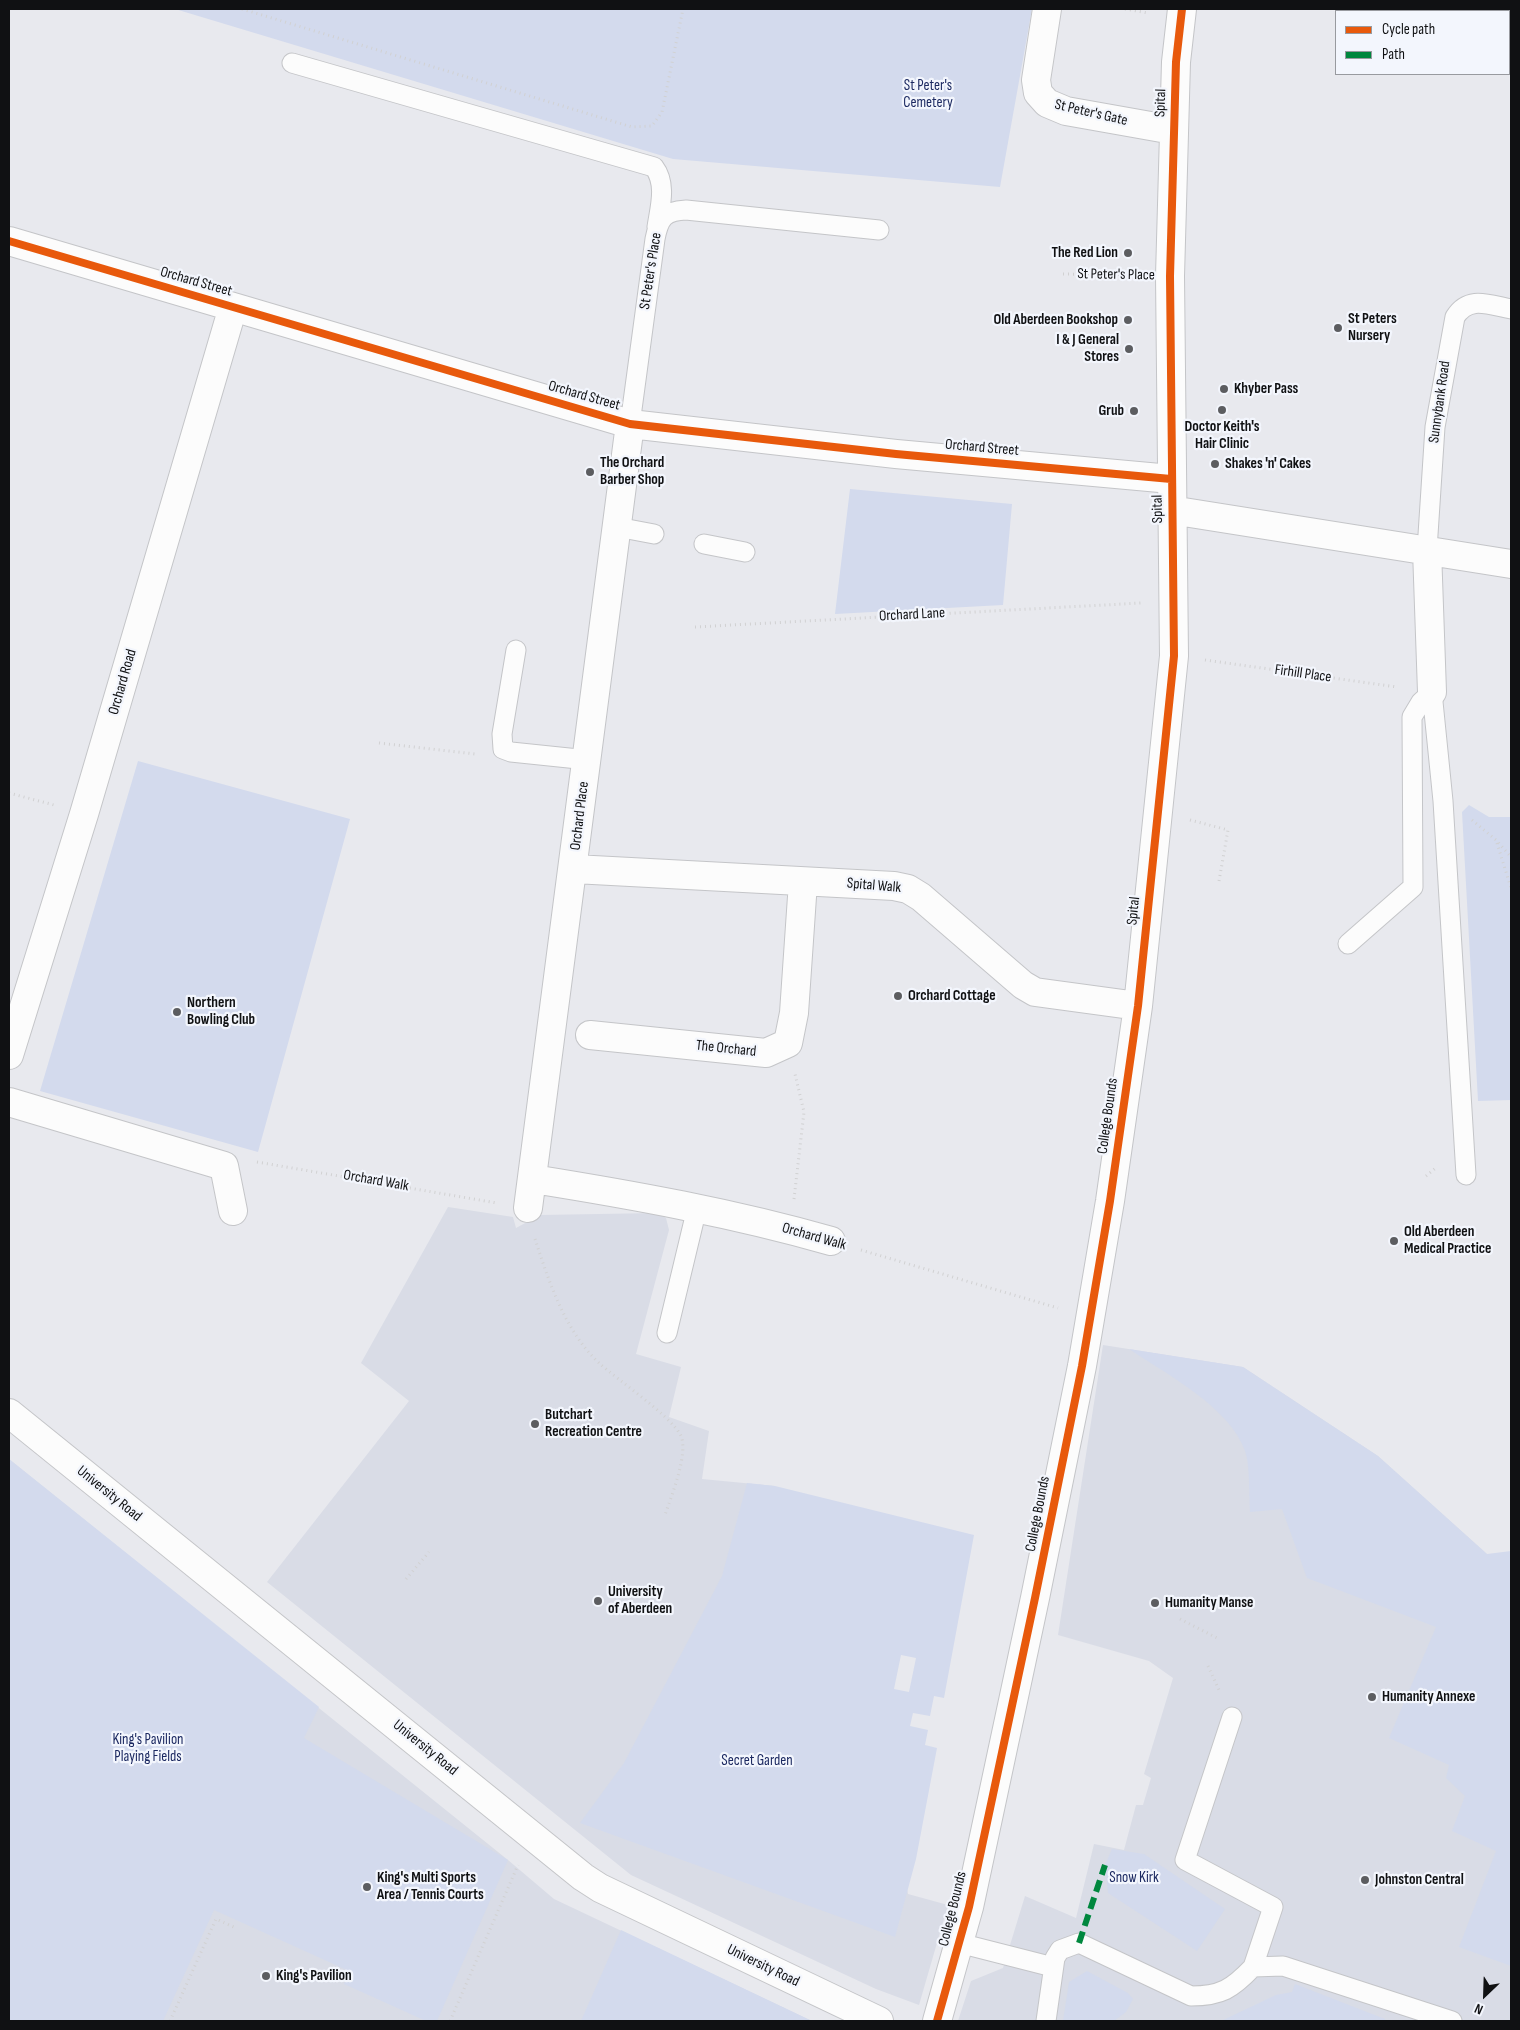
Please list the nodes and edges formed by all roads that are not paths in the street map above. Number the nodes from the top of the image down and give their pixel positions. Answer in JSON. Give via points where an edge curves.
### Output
{"nodes":[{"id":1,"x":1048,"y":9,"type":"edge"},
{"id":2,"x":1182,"y":9,"type":"edge"},
{"id":3,"x":292,"y":63,"type":"dead end"},
{"id":4,"x":1173,"y":130,"type":"junction"},
{"id":5,"x":657,"y":227,"type":"junction"},
{"id":6,"x":879,"y":230,"type":"dead end"},
{"id":7,"x":9,"y":241,"type":"edge"},
{"id":8,"x":233,"y":307,"type":"junction"},
{"id":9,"x":1511,"y":309,"type":"edge"},
{"id":10,"x":630,"y":424,"type":"junction"},
{"id":11,"x":1171,"y":480,"type":"junction"},
{"id":12,"x":1172,"y":510,"type":"junction"},
{"id":13,"x":618,"y":527,"type":"junction"},
{"id":14,"x":654,"y":534,"type":"dead end"},
{"id":15,"x":704,"y":544,"type":"dead end"},
{"id":16,"x":1427,"y":550,"type":"junction"},
{"id":17,"x":745,"y":552,"type":"dead end"},
{"id":18,"x":1511,"y":564,"type":"edge"},
{"id":19,"x":516,"y":650,"type":"dead end"},
{"id":20,"x":1432,"y":692,"type":"junction"},
{"id":21,"x":588,"y":760,"type":"junction"},
{"id":22,"x":574,"y":869,"type":"junction"},
{"id":23,"x":803,"y":882,"type":"junction"},
{"id":24,"x":1348,"y":944,"type":"dead end"},
{"id":25,"x":1138,"y":1006,"type":"junction"},
{"id":26,"x":590,"y":1035,"type":"dead end"},
{"id":27,"x":10,"y":1047,"type":"edge"},
{"id":28,"x":9,"y":1102,"type":"edge"},
{"id":29,"x":1466,"y":1175,"type":"dead end"},
{"id":30,"x":533,"y":1179,"type":"junction"},
{"id":31,"x":528,"y":1208,"type":"road end"},
{"id":32,"x":697,"y":1208,"type":"junction"},
{"id":33,"x":233,"y":1211,"type":"dead end"},
{"id":34,"x":831,"y":1241,"type":"road end"},
{"id":35,"x":667,"y":1333,"type":"dead end"},
{"id":36,"x":9,"y":1414,"type":"edge"},
{"id":37,"x":1232,"y":1718,"type":"dead end"},
{"id":38,"x":959,"y":1943,"type":"junction"},
{"id":39,"x":1054,"y":1967,"type":"junction"},
{"id":40,"x":1253,"y":1968,"type":"junction"},
{"id":41,"x":879,"y":2021,"type":"edge"},
{"id":42,"x":937,"y":2021,"type":"edge"},
{"id":43,"x":1046,"y":2021,"type":"edge"},
{"id":44,"x":1452,"y":2021,"type":"edge"}],
"edges":[{"from":1,"to":4,"type":"street","name":"St Peter's Gate","via":[[1036,80],[1038,93],[1046,103],[1066,111]]},
{"from":2,"to":4,"type":"street","name":"Spital"},
{"from":3,"to":5,"type":"lane","via":[[654,167],[661,176],[662,187]]},
{"from":4,"to":11,"type":"street","name":"Spital"},
{"from":5,"to":6,"type":"lane","name":"St Peter's Place","via":[[672,210],[686,210]]},
{"from":5,"to":10,"type":"lane","name":"St Peter's Place"},
{"from":7,"to":8,"type":"street","name":"Orchard Street"},
{"from":8,"to":10,"type":"street","name":"Orchard Street"},
{"from":8,"to":27,"type":"street","name":"Orchard Road","via":[[84,814]]},
{"from":9,"to":16,"type":"lane","name":"Sunnybank Road","via":[[1468,303],[1455,317],[1435,427]]},
{"from":10,"to":11,"type":"street","name":"Orchard Street"},
{"from":10,"to":13,"type":"street","name":"Orchard Place"},
{"from":11,"to":12,"type":"street","name":"Spital"},
{"from":12,"to":16,"type":"street"},
{"from":12,"to":25,"type":"street","name":"Spital","via":[[1174,656]]},
{"from":13,"to":14,"type":"lane"},
{"from":13,"to":21,"type":"street","name":"Orchard Place"},
{"from":15,"to":17,"type":"lane"},
{"from":16,"to":18,"type":"street"},
{"from":16,"to":20,"type":"street","name":"Sunnybank Road"},
{"from":19,"to":21,"type":"lane","via":[[502,734],[503,749]]},
{"from":20,"to":24,"type":"lane","via":[[1412,717],[1413,887]]},
{"from":20,"to":29,"type":"lane","via":[[1443,801]]},
{"from":21,"to":22,"type":"street","name":"Orchard Place"},
{"from":22,"to":23,"type":"street","name":"Spital Walk"},
{"from":22,"to":30,"type":"street","name":"Orchard Place"},
{"from":23,"to":25,"type":"street","name":"Spital Walk","via":[[894,886],[908,890],[921,897],[1035,992]]},
{"from":23,"to":26,"type":"street","name":"The Orchard","via":[[794,1013],[788,1044],[766,1053]]},
{"from":25,"to":38,"type":"street","name":"College Bounds","via":[[1090,1318],[1033,1608]]},
{"from":28,"to":33,"type":"street","via":[[224,1166]]},
{"from":30,"to":31,"type":"street","name":"Orchard Place"},
{"from":30,"to":32,"type":"street","name":"Orchard Walk"},
{"from":32,"to":34,"type":"street","name":"Orchard Walk"},
{"from":32,"to":35,"type":"lane"},
{"from":36,"to":41,"type":"street","name":"University Road","via":[[583,1877]]},
{"from":37,"to":40,"type":"lane","via":[[1185,1860],[1273,1907]]},
{"from":38,"to":39,"type":"lane"},
{"from":38,"to":42,"type":"street","name":"College Bounds"},
{"from":39,"to":40,"type":"lane","via":[[1060,1950],[1079,1944],[1191,1996],[1211,1996],[1236,1985]]},
{"from":39,"to":43,"type":"lane"},
{"from":40,"to":44,"type":"lane","via":[[1282,1966]]}]}
